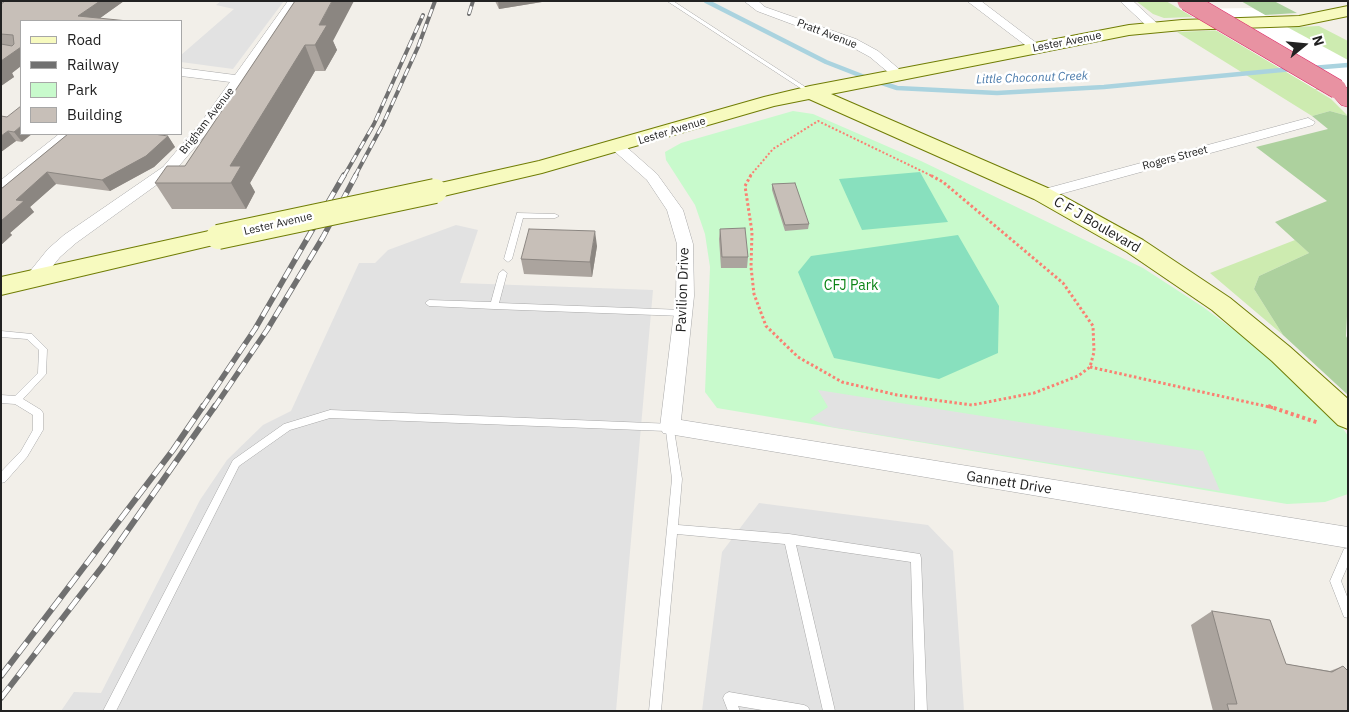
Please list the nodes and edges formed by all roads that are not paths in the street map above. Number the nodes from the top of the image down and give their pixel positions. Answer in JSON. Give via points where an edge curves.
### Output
{"nodes":[{"id":1,"x":294,"y":1,"type":"edge"},
{"id":2,"x":669,"y":1,"type":"edge"},
{"id":3,"x":750,"y":1,"type":"edge"},
{"id":4,"x":973,"y":1,"type":"edge"},
{"id":5,"x":1126,"y":1,"type":"edge"},
{"id":6,"x":1187,"y":1,"type":"edge"},
{"id":7,"x":1231,"y":6,"type":"dead end"},
{"id":8,"x":1348,"y":11,"type":"edge"},
{"id":9,"x":1155,"y":27,"type":"junction"},
{"id":10,"x":1289,"y":40,"type":"dead end"},
{"id":11,"x":1037,"y":48,"type":"junction"},
{"id":12,"x":182,"y":72,"type":"edge"},
{"id":13,"x":896,"y":75,"type":"junction"},
{"id":14,"x":239,"y":79,"type":"junction"},
{"id":15,"x":810,"y":92,"type":"junction"},
{"id":16,"x":1344,"y":95,"type":"edge"},
{"id":17,"x":1308,"y":122,"type":"dead end"},
{"id":18,"x":65,"y":135,"type":"edge"},
{"id":19,"x":618,"y":147,"type":"junction"},
{"id":20,"x":1,"y":188,"type":"edge"},
{"id":21,"x":1042,"y":194,"type":"junction"},
{"id":22,"x":555,"y":216,"type":"dead end"},
{"id":23,"x":508,"y":259,"type":"dead end"},
{"id":24,"x":503,"y":273,"type":"dead end"},
{"id":25,"x":33,"y":279,"type":"junction"},
{"id":26,"x":1,"y":286,"type":"edge"},
{"id":27,"x":429,"y":303,"type":"dead end"},
{"id":28,"x":494,"y":306,"type":"junction"},
{"id":29,"x":683,"y":313,"type":"junction"},
{"id":30,"x":1,"y":334,"type":"edge"},
{"id":31,"x":1,"y":399,"type":"edge"},
{"id":32,"x":17,"y":400,"type":"junction"},
{"id":33,"x":1348,"y":417,"type":"edge"},
{"id":34,"x":670,"y":427,"type":"junction"},
{"id":35,"x":1,"y":479,"type":"edge"},
{"id":36,"x":672,"y":529,"type":"junction"},
{"id":37,"x":1348,"y":538,"type":"edge"},
{"id":38,"x":789,"y":539,"type":"junction"},
{"id":39,"x":1348,"y":553,"type":"edge"},
{"id":40,"x":1348,"y":613,"type":"edge"},
{"id":41,"x":110,"y":711,"type":"edge"},
{"id":42,"x":655,"y":711,"type":"edge"},
{"id":43,"x":734,"y":711,"type":"edge"},
{"id":44,"x":804,"y":711,"type":"edge"},
{"id":45,"x":829,"y":711,"type":"edge"},
{"id":46,"x":921,"y":711,"type":"edge"}],
"edges":[{"from":1,"to":14,"type":"street","name":"Brigham Avenue"},
{"from":2,"to":15,"type":"lane"},
{"from":3,"to":13,"type":"street","name":"Pratt Avenue","via":[[761,9],[852,42],[874,54]]},
{"from":4,"to":11,"type":"street"},
{"from":5,"to":9,"type":"street"},
{"from":6,"to":16,"type":"highway","bridge":true},
{"from":7,"to":10,"type":"highway"},
{"from":8,"to":9,"type":"street","name":"Lester Avenue","via":[[1299,21]]},
{"from":9,"to":11,"type":"street","name":"Lester Avenue"},
{"from":11,"to":13,"type":"street","name":"Lester Avenue"},
{"from":12,"to":14,"type":"street"},
{"from":13,"to":15,"type":"street","name":"Lester Avenue"},
{"from":14,"to":25,"type":"street","name":"Brigham Avenue","via":[[208,124],[168,170],[70,239]]},
{"from":15,"to":19,"type":"street","name":"Lester Avenue"},
{"from":15,"to":21,"type":"street","name":"C F J Boulevard"},
{"from":17,"to":21,"type":"street","name":"Rogers Street"},
{"from":18,"to":20,"type":"street"},
{"from":19,"to":25,"type":"street","name":"Lester Avenue","bridge":true,"via":[[542,167]]},
{"from":19,"to":29,"type":"street","name":"Pavilion Drive","via":[[652,177],[675,210],[685,244]]},
{"from":21,"to":33,"type":"street","name":"C F J Boulevard","via":[[1135,246],[1221,304],[1281,354]]},
{"from":22,"to":23,"type":"lane","via":[[520,216]]},
{"from":24,"to":28,"type":"lane"},
{"from":25,"to":26,"type":"street","name":"Lester Avenue"},
{"from":27,"to":28,"type":"lane"},
{"from":28,"to":29,"type":"lane"},
{"from":29,"to":34,"type":"street","name":"Pavilion Drive"},
{"from":30,"to":32,"type":"lane","via":[[29,336],[43,348],[42,374]]},
{"from":31,"to":32,"type":"lane"},
{"from":32,"to":35,"type":"lane","via":[[38,413],[38,430],[24,454]]},
{"from":34,"to":36,"type":"lane","via":[[677,478]]},
{"from":34,"to":37,"type":"street","name":"Gannett Drive"},
{"from":34,"to":41,"type":"lane","via":[[330,414],[287,428],[236,463]]},
{"from":36,"to":38,"type":"lane"},
{"from":36,"to":42,"type":"lane"},
{"from":38,"to":45,"type":"lane"},
{"from":38,"to":46,"type":"lane","via":[[916,558]]},
{"from":39,"to":40,"type":"lane","via":[[1335,581]]},
{"from":43,"to":44,"type":"lane","via":[[729,698]]}]}
